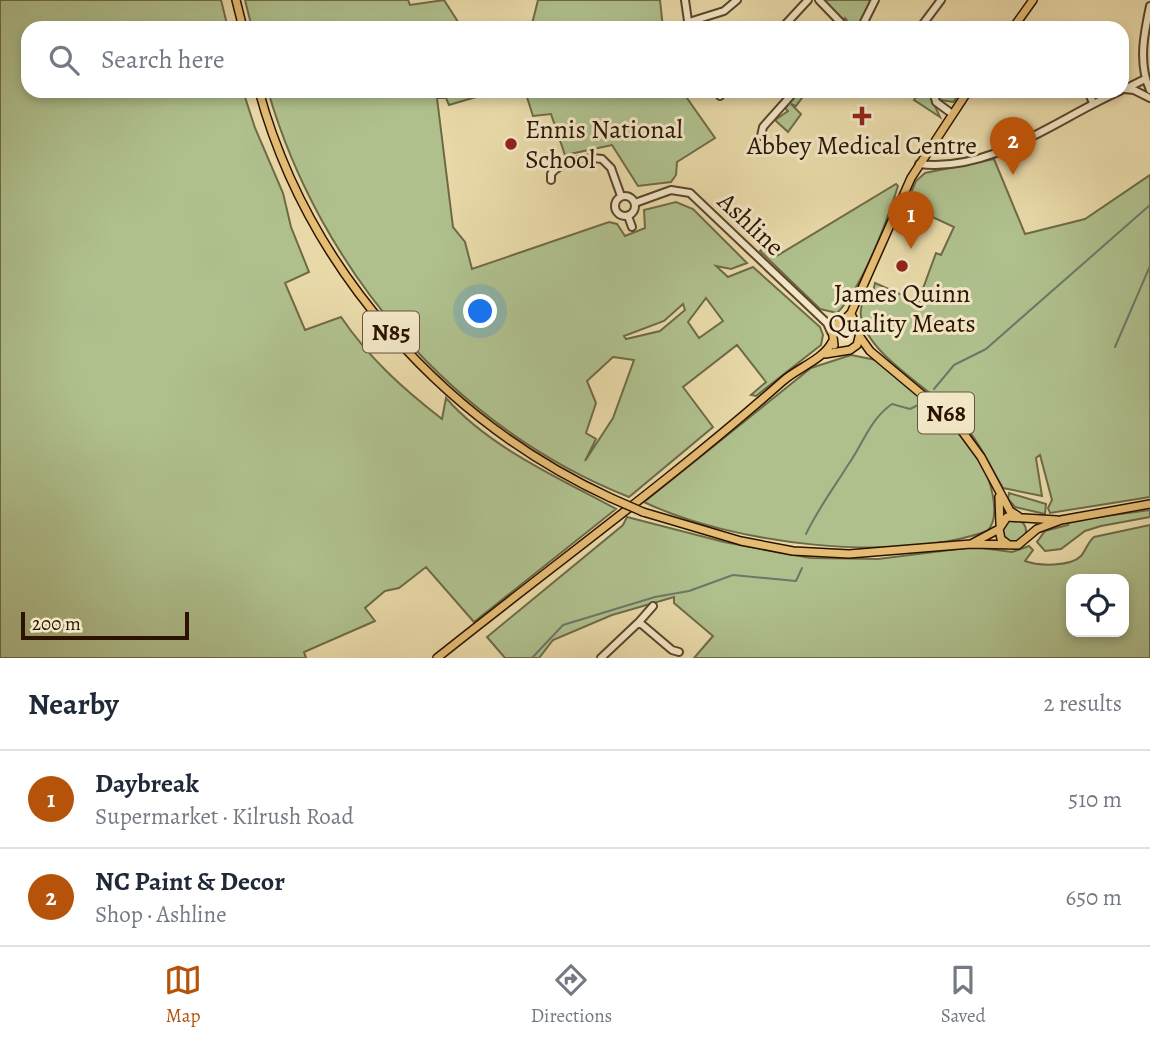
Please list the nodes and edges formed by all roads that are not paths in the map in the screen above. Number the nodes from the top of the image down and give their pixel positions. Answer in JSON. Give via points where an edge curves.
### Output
{"nodes":[{"id":1,"x":236,"y":0,"type":"edge"},
{"id":2,"x":685,"y":0,"type":"edge"},
{"id":3,"x":737,"y":0,"type":"edge"},
{"id":4,"x":808,"y":0,"type":"edge"},
{"id":5,"x":819,"y":0,"type":"edge"},
{"id":6,"x":875,"y":0,"type":"edge"},
{"id":7,"x":941,"y":0,"type":"edge"},
{"id":8,"x":1033,"y":0,"type":"edge"},
{"id":9,"x":1150,"y":6,"type":"edge"},
{"id":10,"x":241,"y":21,"type":"edge"},
{"id":11,"x":688,"y":21,"type":"edge"},
{"id":12,"x":699,"y":21,"type":"edge"},
{"id":13,"x":788,"y":21,"type":"edge"},
{"id":14,"x":839,"y":21,"type":"edge"},
{"id":15,"x":864,"y":21,"type":"edge"},
{"id":16,"x":925,"y":21,"type":"edge"},
{"id":17,"x":1018,"y":21,"type":"edge"},
{"id":18,"x":1145,"y":79,"type":"junction"},
{"id":19,"x":1129,"y":87,"type":"edge"},
{"id":20,"x":1129,"y":90,"type":"edge"},
{"id":21,"x":1150,"y":90,"type":"edge"},
{"id":22,"x":261,"y":98,"type":"edge"},
{"id":23,"x":789,"y":98,"type":"edge"},
{"id":24,"x":935,"y":98,"type":"edge"},
{"id":25,"x":963,"y":98,"type":"edge"},
{"id":26,"x":1091,"y":98,"type":"edge"},
{"id":27,"x":1104,"y":98,"type":"edge"},
{"id":28,"x":1150,"y":99,"type":"edge"},
{"id":29,"x":1093,"y":103,"type":"junction"},
{"id":30,"x":951,"y":113,"type":"junction"},
{"id":31,"x":761,"y":136,"type":"dead end"},
{"id":32,"x":919,"y":164,"type":"junction"},
{"id":33,"x":551,"y":180,"type":"dead end"},
{"id":34,"x":621,"y":196,"type":"junction"},
{"id":35,"x":635,"y":202,"type":"junction"},
{"id":36,"x":615,"y":209,"type":"junction"},
{"id":37,"x":604,"y":213,"type":"dead end"},
{"id":38,"x":628,"y":216,"type":"junction"},
{"id":39,"x":632,"y":226,"type":"dead end"},
{"id":40,"x":851,"y":313,"type":"junction"},
{"id":41,"x":835,"y":323,"type":"junction"},
{"id":42,"x":855,"y":324,"type":"junction"},
{"id":43,"x":860,"y":337,"type":"junction"},
{"id":44,"x":832,"y":342,"type":"junction"},
{"id":45,"x":847,"y":350,"type":"junction"},
{"id":46,"x":870,"y":351,"type":"junction"},
{"id":47,"x":816,"y":358,"type":"junction"},
{"id":48,"x":999,"y":493,"type":"junction"},
{"id":49,"x":1150,"y":504,"type":"edge"},
{"id":50,"x":1020,"y":517,"type":"junction"},
{"id":51,"x":1061,"y":520,"type":"junction"},
{"id":52,"x":1000,"y":527,"type":"junction"},
{"id":53,"x":1029,"y":536,"type":"junction"},
{"id":54,"x":971,"y":544,"type":"junction"},
{"id":55,"x":1010,"y":545,"type":"junction"},
{"id":56,"x":653,"y":606,"type":"dead end"},
{"id":57,"x":639,"y":622,"type":"junction"},
{"id":58,"x":679,"y":652,"type":"dead end"},
{"id":59,"x":437,"y":658,"type":"edge"},
{"id":60,"x":601,"y":658,"type":"edge"}],
"edges":[{"from":1,"to":10,"type":"main road"},
{"from":2,"to":11,"type":"street"},
{"from":3,"to":12,"type":"street"},
{"from":4,"to":13,"type":"street"},
{"from":5,"to":14,"type":"street"},
{"from":6,"to":15,"type":"street"},
{"from":7,"to":16,"type":"street"},
{"from":8,"to":17,"type":"main road"},
{"from":9,"to":18,"type":"street","via":[[1144,36]]},
{"from":18,"to":19,"type":"street"},
{"from":18,"to":21,"type":"street"},
{"from":20,"to":28,"type":"street"},
{"from":22,"to":54,"type":"main road","number":"N85","bridge":true,"via":[[283,161],[314,223],[358,292],[407,351],[500,434],[611,498],[741,541],[793,551],[876,553]]},
{"from":23,"to":31,"type":"street","via":[[763,127]]},
{"from":24,"to":30,"type":"street"},
{"from":25,"to":30,"type":"main road"},
{"from":26,"to":29,"type":"street"},
{"from":27,"to":29,"type":"street"},
{"from":29,"to":32,"type":"street","via":[[1007,150],[940,167]]},
{"from":30,"to":32,"type":"main road"},
{"from":32,"to":40,"type":"main road"},
{"from":33,"to":34,"type":"street","via":[[557,167],[602,159],[611,168]]},
{"from":34,"to":35,"type":"street"},
{"from":34,"to":36,"type":"street"},
{"from":35,"to":38,"type":"street"},
{"from":35,"to":41,"type":"street","name":"Ashline","via":[[671,190],[690,193]]},
{"from":36,"to":37,"type":"street"},
{"from":36,"to":38,"type":"street"},
{"from":38,"to":39,"type":"street"},
{"from":40,"to":41,"type":"main road"},
{"from":40,"to":42,"type":"main road"},
{"from":41,"to":42,"type":"main road"},
{"from":41,"to":44,"type":"main road"},
{"from":42,"to":43,"type":"main road","number":"N68"},
{"from":43,"to":45,"type":"main road"},
{"from":43,"to":46,"type":"main road","number":"N68"},
{"from":44,"to":45,"type":"main road"},
{"from":44,"to":47,"type":"main road"},
{"from":45,"to":46,"type":"main road"},
{"from":45,"to":47,"type":"main road"},
{"from":46,"to":48,"type":"main road","number":"N68","via":[[956,423],[981,457]]},
{"from":47,"to":59,"type":"main road"},
{"from":48,"to":50,"type":"main road","number":"N68","via":[[1010,511]]},
{"from":48,"to":52,"type":"main road","number":"N68"},
{"from":49,"to":51,"type":"main road","number":"N85"},
{"from":50,"to":51,"type":"main road","number":"N85"},
{"from":50,"to":52,"type":"main road","number":"N85","via":[[1007,517]]},
{"from":50,"to":53,"type":"main road","via":[[1029,526]]},
{"from":51,"to":53,"type":"main road","number":"N85"},
{"from":52,"to":54,"type":"main road","number":"N85"},
{"from":52,"to":55,"type":"main road","via":[[1002,539]]},
{"from":53,"to":55,"type":"main road","number":"N85","via":[[1022,544]]},
{"from":54,"to":55,"type":"main road","number":"N85"},
{"from":56,"to":57,"type":"street"},
{"from":57,"to":58,"type":"street"},
{"from":57,"to":60,"type":"street"}]}
